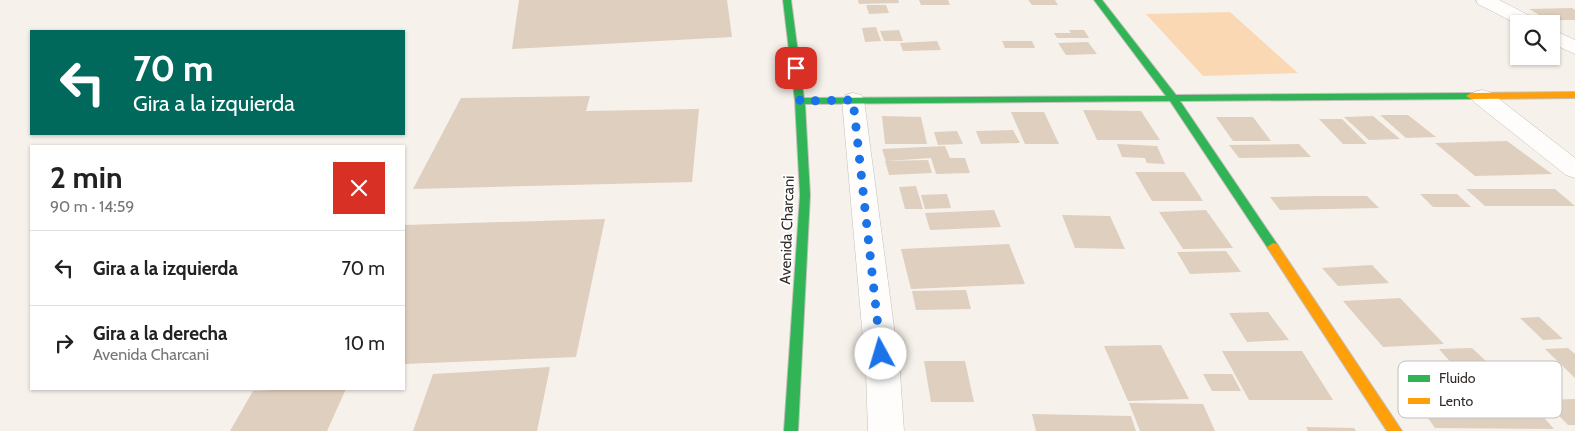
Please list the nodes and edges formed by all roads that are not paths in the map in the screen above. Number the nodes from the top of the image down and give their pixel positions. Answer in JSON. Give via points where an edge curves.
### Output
{"nodes":[{"id":1,"x":786,"y":0,"type":"edge"},
{"id":2,"x":1098,"y":0,"type":"edge"},
{"id":3,"x":1485,"y":0,"type":"edge"},
{"id":4,"x":1514,"y":15,"type":"edge"},
{"id":5,"x":1560,"y":40,"type":"edge"},
{"id":6,"x":1575,"y":48,"type":"edge"},
{"id":7,"x":1575,"y":96,"type":"edge"},
{"id":8,"x":1482,"y":97,"type":"junction"},
{"id":9,"x":1173,"y":98,"type":"junction"},
{"id":10,"x":853,"y":100,"type":"junction"},
{"id":11,"x":800,"y":101,"type":"junction"},
{"id":12,"x":1575,"y":170,"type":"edge"},
{"id":13,"x":790,"y":431,"type":"edge"},
{"id":14,"x":886,"y":431,"type":"edge"},
{"id":15,"x":1396,"y":431,"type":"edge"}],
"edges":[{"from":1,"to":11,"type":"street","name":"Avenida Charcani"},
{"from":2,"to":9,"type":"street"},
{"from":3,"to":4,"type":"street"},
{"from":5,"to":6,"type":"street"},
{"from":7,"to":8,"type":"street"},
{"from":8,"to":9,"type":"street"},
{"from":8,"to":12,"type":"street"},
{"from":9,"to":10,"type":"street"},
{"from":9,"to":15,"type":"street"},
{"from":10,"to":11,"type":"street"},
{"from":10,"to":14,"type":"street","via":[[883,373]]},
{"from":11,"to":13,"type":"street","name":"Avenida Charcani","via":[[805,195]]}]}
